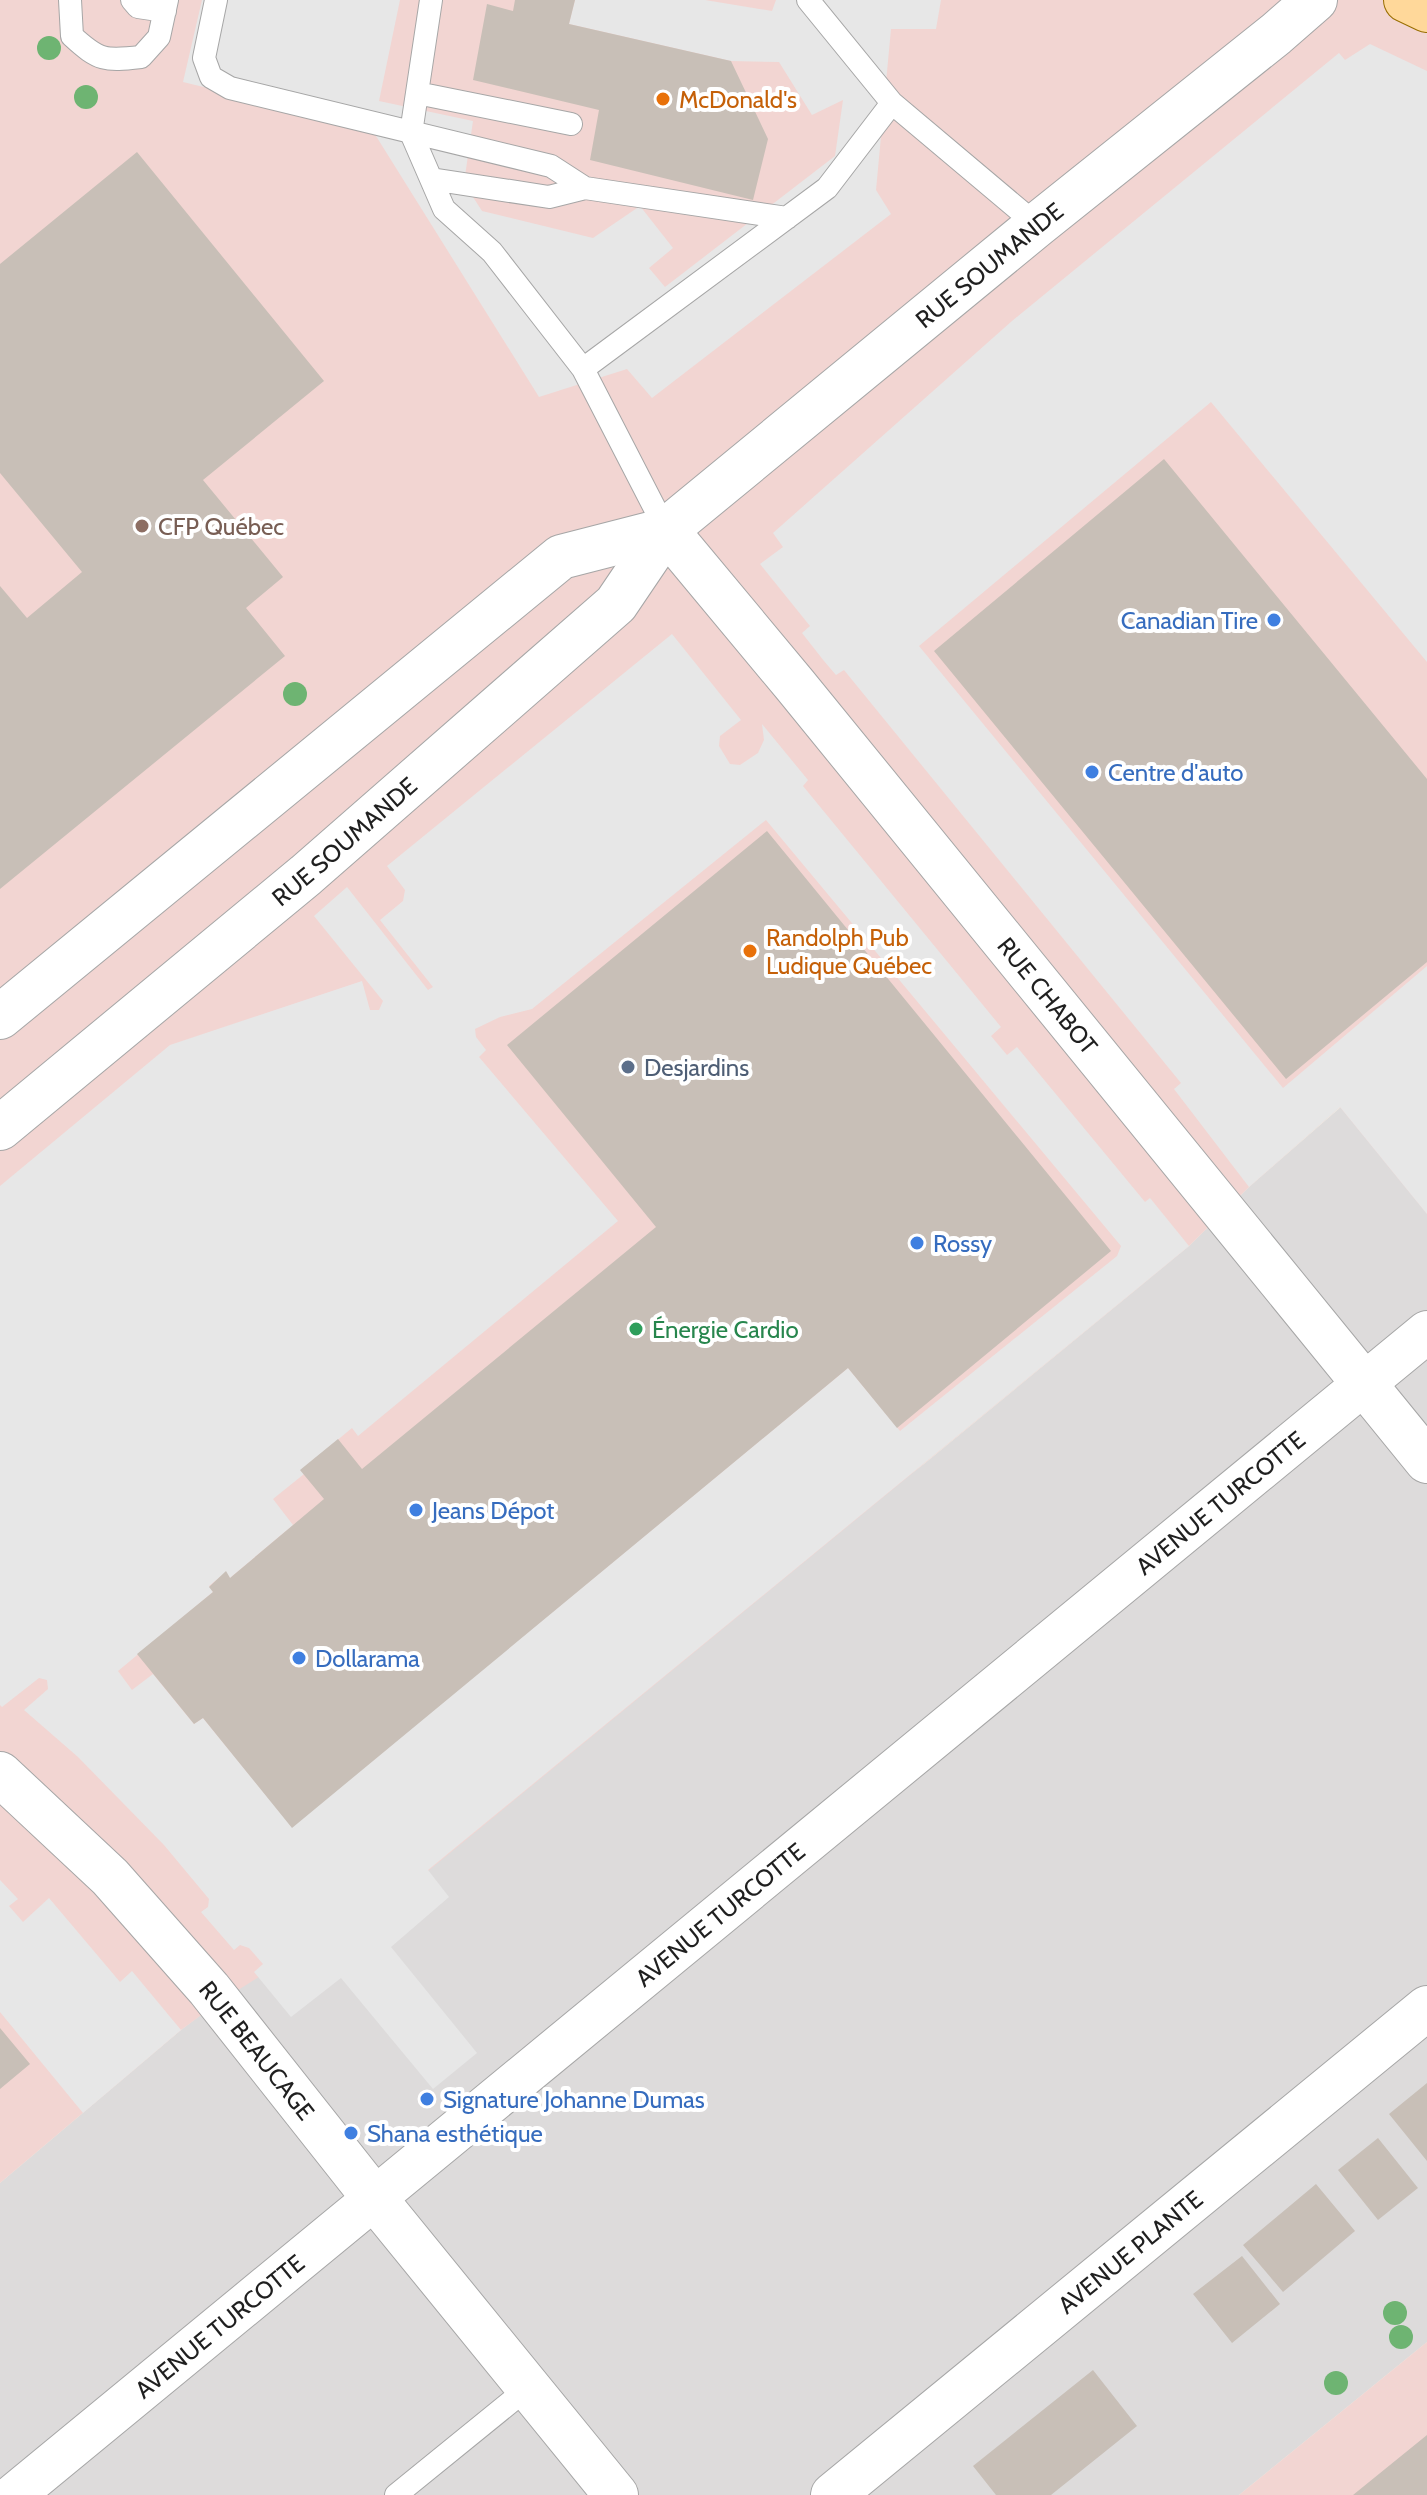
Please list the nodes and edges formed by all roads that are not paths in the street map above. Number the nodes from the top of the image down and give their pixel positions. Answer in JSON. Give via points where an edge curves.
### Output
{"nodes":[{"id":1,"x":70,"y":0,"type":"edge"},
{"id":2,"x":132,"y":0,"type":"edge"},
{"id":3,"x":216,"y":0,"type":"edge"},
{"id":4,"x":431,"y":0,"type":"edge"},
{"id":5,"x":808,"y":0,"type":"edge"},
{"id":6,"x":1315,"y":0,"type":"edge"},
{"id":7,"x":1406,"y":0,"type":"edge"},
{"id":8,"x":166,"y":6,"type":"edge"},
{"id":9,"x":1427,"y":10,"type":"edge"},
{"id":10,"x":417,"y":93,"type":"junction"},
{"id":11,"x":892,"y":103,"type":"junction"},
{"id":12,"x":571,"y":124,"type":"dead end"},
{"id":13,"x":411,"y":133,"type":"junction"},
{"id":14,"x":431,"y":179,"type":"junction"},
{"id":15,"x":585,"y":188,"type":"junction"},
{"id":16,"x":787,"y":218,"type":"junction"},
{"id":17,"x":1037,"y":225,"type":"junction"},
{"id":18,"x":583,"y":369,"type":"junction"},
{"id":19,"x":666,"y":530,"type":"junction"},
{"id":20,"x":0,"y":1017,"type":"edge"},
{"id":21,"x":0,"y":1128,"type":"edge"},
{"id":22,"x":1427,"y":1332,"type":"edge"},
{"id":23,"x":1363,"y":1384,"type":"junction"},
{"id":24,"x":1427,"y":1461,"type":"edge"},
{"id":25,"x":0,"y":1774,"type":"edge"},
{"id":26,"x":1427,"y":2008,"type":"edge"},
{"id":27,"x":375,"y":2199,"type":"junction"},
{"id":28,"x":529,"y":2387,"type":"junction"},
{"id":29,"x":14,"y":2495,"type":"edge"},
{"id":30,"x":396,"y":2495,"type":"edge"},
{"id":31,"x":616,"y":2495,"type":"edge"},
{"id":32,"x":833,"y":2495,"type":"edge"}],
"edges":[{"from":1,"to":8,"type":"lane","via":[[72,36],[89,52],[110,61],[141,57],[159,37]]},
{"from":2,"to":8,"type":"lane","via":[[138,7]]},
{"from":3,"to":13,"type":"lane","via":[[204,58],[211,77],[230,88]]},
{"from":4,"to":10,"type":"lane"},
{"from":5,"to":11,"type":"lane"},
{"from":6,"to":17,"type":"street","name":"RUE SOUMANDE"},
{"from":7,"to":9,"type":"main road"},
{"from":10,"to":12,"type":"lane"},
{"from":10,"to":13,"type":"lane"},
{"from":11,"to":16,"type":"lane","via":[[827,188]]},
{"from":11,"to":17,"type":"lane"},
{"from":13,"to":14,"type":"lane"},
{"from":13,"to":15,"type":"lane","via":[[551,166]]},
{"from":14,"to":15,"type":"lane","via":[[549,197]]},
{"from":14,"to":18,"type":"lane","via":[[444,209],[492,252]]},
{"from":15,"to":16,"type":"lane"},
{"from":16,"to":18,"type":"lane"},
{"from":17,"to":19,"type":"street","name":"RUE SOUMANDE"},
{"from":18,"to":19,"type":"lane"},
{"from":19,"to":20,"type":"street","name":"RUE SOUMANDE","via":[[561,557]]},
{"from":19,"to":21,"type":"street","name":"RUE SOUMANDE","via":[[616,604],[306,875]]},
{"from":19,"to":23,"type":"street","name":"RUE CHABOT"},
{"from":22,"to":23,"type":"street","name":"AVENUE TURCOTTE"},
{"from":23,"to":24,"type":"street","name":"RUE CHABOT"},
{"from":23,"to":27,"type":"street","name":"AVENUE TURCOTTE"},
{"from":25,"to":27,"type":"street","name":"RUE BEAUCAGE","via":[[110,1877]]},
{"from":26,"to":32,"type":"street","name":"AVENUE PLANTE"},
{"from":27,"to":28,"type":"street","name":"RUE BEAUCAGE"},
{"from":27,"to":29,"type":"street","name":"AVENUE TURCOTTE"},
{"from":28,"to":30,"type":"lane"},
{"from":28,"to":31,"type":"street","name":"RUE BEAUCAGE"}]}
